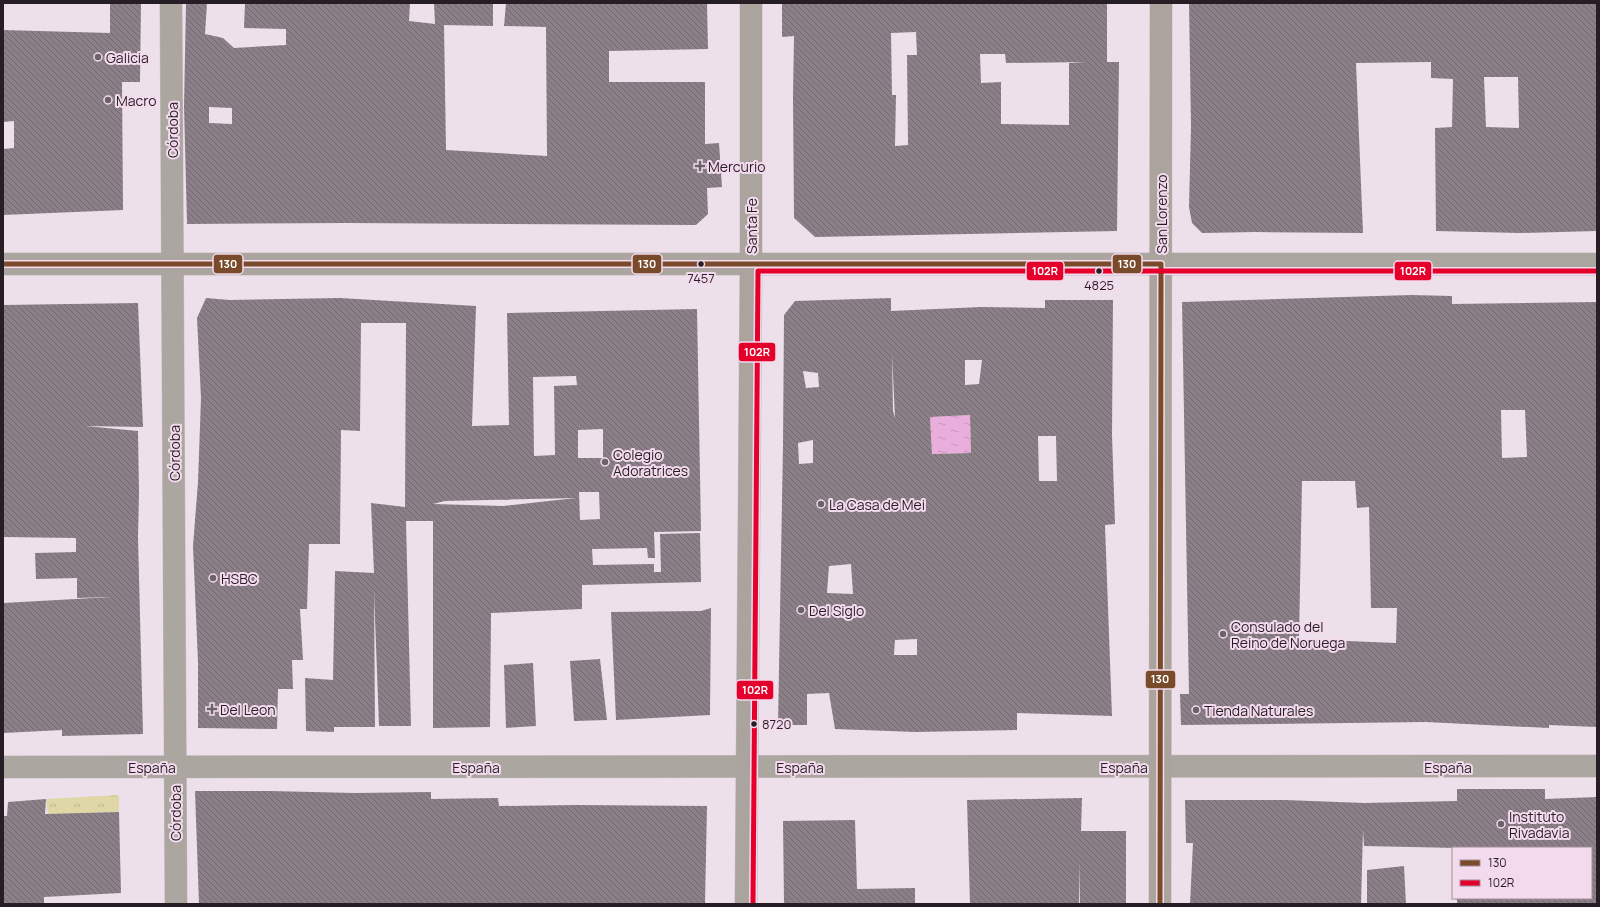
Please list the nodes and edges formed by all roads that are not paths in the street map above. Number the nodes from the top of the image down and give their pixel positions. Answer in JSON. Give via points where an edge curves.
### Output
{"nodes":[{"id":1,"x":171,"y":3,"type":"edge"},
{"id":2,"x":751,"y":3,"type":"edge"},
{"id":3,"x":1161,"y":3,"type":"edge"},
{"id":4,"x":172,"y":263,"type":"junction"},
{"id":5,"x":3,"y":264,"type":"edge"},
{"id":6,"x":751,"y":264,"type":"junction"},
{"id":7,"x":1161,"y":264,"type":"junction"},
{"id":8,"x":1597,"y":264,"type":"edge"},
{"id":9,"x":1597,"y":766,"type":"edge"},
{"id":10,"x":3,"y":767,"type":"edge"},
{"id":11,"x":175,"y":767,"type":"junction"},
{"id":12,"x":747,"y":767,"type":"junction"},
{"id":13,"x":1160,"y":767,"type":"junction"},
{"id":14,"x":176,"y":904,"type":"edge"},
{"id":15,"x":746,"y":904,"type":"edge"},
{"id":16,"x":1160,"y":904,"type":"edge"}],
"edges":[{"from":1,"to":4,"type":"street","name":"Córdoba"},
{"from":2,"to":6,"type":"main road","name":"Santa Fe"},
{"from":3,"to":7,"type":"main road","name":"San Lorenzo"},
{"from":4,"to":5,"type":"street"},
{"from":4,"to":6,"type":"street"},
{"from":4,"to":11,"type":"street","name":"Córdoba"},
{"from":6,"to":7,"type":"street"},
{"from":6,"to":12,"type":"main road","name":"Santa Fe"},
{"from":7,"to":8,"type":"street"},
{"from":7,"to":13,"type":"main road","name":"San Lorenzo"},
{"from":9,"to":13,"type":"street","name":"España"},
{"from":10,"to":11,"type":"street","name":"España"},
{"from":11,"to":12,"type":"street","name":"España"},
{"from":11,"to":14,"type":"street","name":"Córdoba"},
{"from":12,"to":13,"type":"street","name":"España"},
{"from":12,"to":15,"type":"main road","name":"Santa Fe"},
{"from":13,"to":16,"type":"main road","name":"San Lorenzo"}]}
